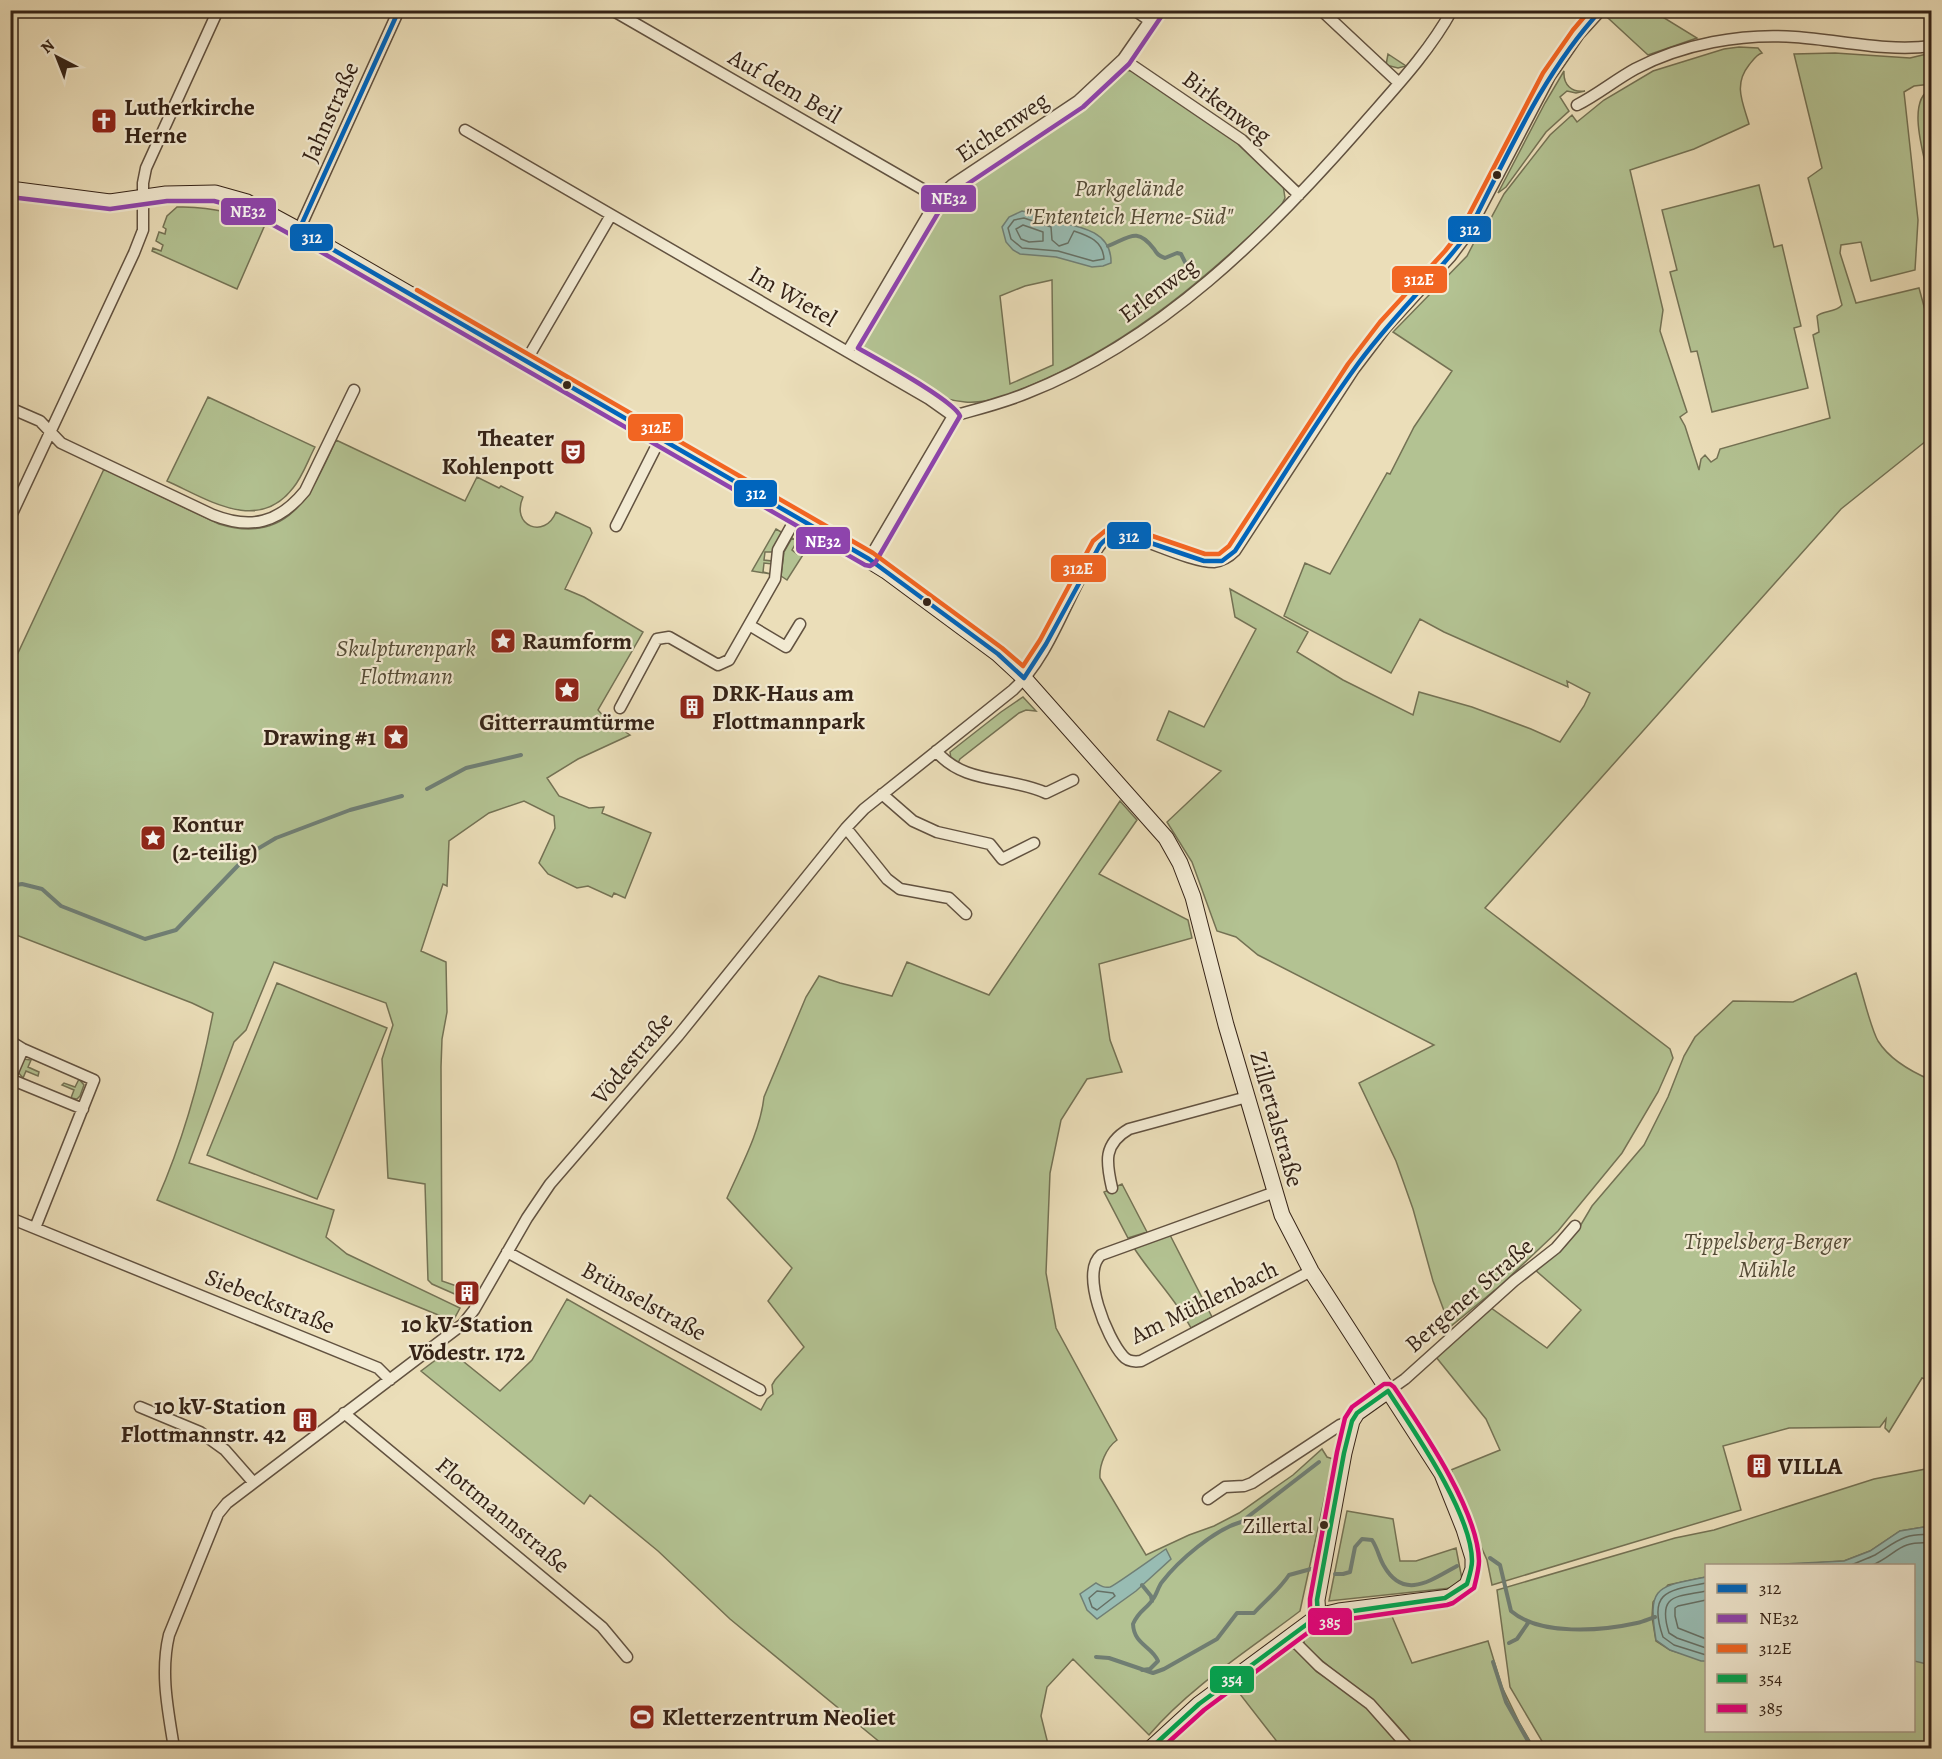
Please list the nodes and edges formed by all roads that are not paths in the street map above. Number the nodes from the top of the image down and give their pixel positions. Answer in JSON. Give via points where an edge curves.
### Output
{"nodes":[{"id":1,"x":218,"y":10,"type":"edge"},
{"id":2,"x":399,"y":10,"type":"edge"},
{"id":3,"x":612,"y":10,"type":"edge"},
{"id":4,"x":1134,"y":10,"type":"edge"},
{"id":5,"x":1157,"y":10,"type":"edge"},
{"id":6,"x":1321,"y":10,"type":"edge"},
{"id":7,"x":1452,"y":10,"type":"edge"},
{"id":8,"x":1601,"y":10,"type":"edge"},
{"id":9,"x":1150,"y":21,"type":"junction"},
{"id":10,"x":1932,"y":46,"type":"edge"},
{"id":11,"x":1123,"y":59,"type":"junction"},
{"id":12,"x":1399,"y":83,"type":"junction"},
{"id":13,"x":1577,"y":105,"type":"dead end"},
{"id":14,"x":465,"y":130,"type":"dead end"},
{"id":15,"x":10,"y":189,"type":"edge"},
{"id":16,"x":1299,"y":195,"type":"junction"},
{"id":17,"x":142,"y":197,"type":"junction"},
{"id":18,"x":938,"y":198,"type":"junction"},
{"id":19,"x":611,"y":215,"type":"junction"},
{"id":20,"x":299,"y":230,"type":"junction"},
{"id":21,"x":848,"y":351,"type":"junction"},
{"id":22,"x":526,"y":361,"type":"junction"},
{"id":23,"x":354,"y":390,"type":"dead end"},
{"id":24,"x":10,"y":408,"type":"edge"},
{"id":25,"x":953,"y":416,"type":"junction"},
{"id":26,"x":50,"y":432,"type":"junction"},
{"id":27,"x":660,"y":439,"type":"junction"},
{"id":28,"x":797,"y":516,"type":"junction"},
{"id":29,"x":10,"y":518,"type":"edge"},
{"id":30,"x":616,"y":526,"type":"dead end"},
{"id":31,"x":869,"y":559,"type":"junction"},
{"id":32,"x":800,"y":624,"type":"dead end"},
{"id":33,"x":749,"y":625,"type":"junction"},
{"id":34,"x":1024,"y":678,"type":"junction"},
{"id":35,"x":620,"y":708,"type":"dead end"},
{"id":36,"x":936,"y":751,"type":"junction"},
{"id":37,"x":1073,"y":780,"type":"dead end"},
{"id":38,"x":882,"y":794,"type":"junction"},
{"id":39,"x":846,"y":828,"type":"junction"},
{"id":40,"x":1034,"y":843,"type":"dead end"},
{"id":41,"x":966,"y":914,"type":"dead end"},
{"id":42,"x":10,"y":1041,"type":"edge"},
{"id":43,"x":23,"y":1049,"type":"junction"},
{"id":44,"x":10,"y":1079,"type":"edge"},
{"id":45,"x":1247,"y":1097,"type":"junction"},
{"id":46,"x":82,"y":1109,"type":"junction"},
{"id":47,"x":1112,"y":1188,"type":"dead end"},
{"id":48,"x":1275,"y":1192,"type":"junction"},
{"id":49,"x":10,"y":1218,"type":"edge"},
{"id":50,"x":1575,"y":1226,"type":"dead end"},
{"id":51,"x":35,"y":1228,"type":"junction"},
{"id":52,"x":507,"y":1252,"type":"junction"},
{"id":53,"x":1311,"y":1272,"type":"junction"},
{"id":54,"x":390,"y":1380,"type":"junction"},
{"id":55,"x":760,"y":1390,"type":"dead end"},
{"id":56,"x":1388,"y":1391,"type":"junction"},
{"id":57,"x":140,"y":1407,"type":"dead end"},
{"id":58,"x":344,"y":1413,"type":"junction"},
{"id":59,"x":1352,"y":1421,"type":"junction"},
{"id":60,"x":253,"y":1482,"type":"junction"},
{"id":61,"x":1208,"y":1499,"type":"dead end"},
{"id":62,"x":1318,"y":1616,"type":"junction"},
{"id":63,"x":1290,"y":1637,"type":"junction"},
{"id":64,"x":627,"y":1657,"type":"dead end"},
{"id":65,"x":174,"y":1749,"type":"edge"},
{"id":66,"x":1151,"y":1749,"type":"edge"},
{"id":67,"x":1409,"y":1749,"type":"edge"}],
"edges":[{"from":1,"to":17,"type":"street","via":[[146,168]]},
{"from":2,"to":20,"type":"street","name":"Jahnstraße"},
{"from":3,"to":18,"type":"street","name":"Auf dem Beil"},
{"from":4,"to":9,"type":"street"},
{"from":5,"to":9,"type":"street","name":"Eichenweg"},
{"from":6,"to":12,"type":"street"},
{"from":7,"to":12,"type":"street","name":"Erlenweg"},
{"from":8,"to":34,"type":"street","name":"Vödestraße","via":[[1550,76],[1466,236],[1354,369],[1235,552],[1221,561],[1204,561],[1126,535],[1108,536]]},
{"from":9,"to":11,"type":"street","name":"Eichenweg"},
{"from":10,"to":13,"type":"street","via":[[1892,47],[1791,36],[1737,38],[1660,57]]},
{"from":11,"to":16,"type":"street","name":"Birkenweg","via":[[1235,135]]},
{"from":11,"to":18,"type":"street","name":"Eichenweg","via":[[1078,101]]},
{"from":12,"to":16,"type":"street","name":"Erlenweg"},
{"from":14,"to":19,"type":"street","name":"Im Wietel"},
{"from":15,"to":17,"type":"street","via":[[110,202]]},
{"from":16,"to":25,"type":"street","name":"Erlenweg","via":[[1212,277],[1136,334],[1028,393]]},
{"from":17,"to":20,"type":"street","via":[[180,192],[215,194],[246,202]]},
{"from":17,"to":26,"type":"street","via":[[143,230]]},
{"from":18,"to":21,"type":"street","name":"Eichenweg"},
{"from":19,"to":21,"type":"street","name":"Im Wietel"},
{"from":19,"to":22,"type":"street"},
{"from":20,"to":22,"type":"street"},
{"from":21,"to":25,"type":"street","name":"Im Wietel"},
{"from":22,"to":27,"type":"street"},
{"from":23,"to":26,"type":"street","via":[[305,492],[285,512],[254,523],[232,522],[213,515],[61,443]]},
{"from":24,"to":26,"type":"street","via":[[40,421]]},
{"from":25,"to":31,"type":"street"},
{"from":26,"to":29,"type":"street"},
{"from":27,"to":28,"type":"street"},
{"from":27,"to":30,"type":"street"},
{"from":28,"to":31,"type":"street"},
{"from":28,"to":33,"type":"street","via":[[778,550],[775,579]]},
{"from":31,"to":34,"type":"street","via":[[998,654]]},
{"from":32,"to":33,"type":"street","via":[[786,647]]},
{"from":33,"to":35,"type":"street","via":[[729,660],[718,665],[669,637],[657,639]]},
{"from":34,"to":36,"type":"street","name":"Vödestraße"},
{"from":34,"to":45,"type":"street","name":"Zillertalstraße","via":[[1174,850],[1202,927]]},
{"from":36,"to":37,"type":"street","via":[[949,765],[963,772],[1046,793]]},
{"from":36,"to":38,"type":"street","name":"Vödestraße"},
{"from":38,"to":39,"type":"street","name":"Vödestraße"},
{"from":38,"to":40,"type":"street","via":[[913,821],[937,832],[990,844],[1002,859]]},
{"from":39,"to":41,"type":"street","via":[[887,879],[900,889],[949,898]]},
{"from":39,"to":52,"type":"street","name":"Vödestraße","via":[[678,1036],[550,1184]]},
{"from":42,"to":43,"type":"street"},
{"from":43,"to":44,"type":"street"},
{"from":43,"to":46,"type":"street","via":[[94,1080]]},
{"from":44,"to":46,"type":"street"},
{"from":45,"to":47,"type":"street","via":[[1121,1134],[1113,1142],[1108,1157]]},
{"from":45,"to":48,"type":"street","name":"Zillertalstraße"},
{"from":46,"to":51,"type":"street"},
{"from":48,"to":53,"type":"street","name":"Zillertalstraße","via":[[1293,1240]]},
{"from":48,"to":53,"type":"street","name":"Am Mühlenbach","via":[[1101,1255],[1094,1266],[1093,1280],[1103,1321],[1123,1357],[1141,1361]]},
{"from":49,"to":51,"type":"street","name":"Siebeckstraße"},
{"from":50,"to":56,"type":"street","name":"Bergener Straße","via":[[1556,1248]]},
{"from":51,"to":54,"type":"street","name":"Siebeckstraße","via":[[378,1368]]},
{"from":52,"to":54,"type":"street","name":"Vödestraße","via":[[463,1324]]},
{"from":52,"to":55,"type":"street","name":"Brünselstraße"},
{"from":53,"to":56,"type":"street","name":"Zillertalstraße"},
{"from":54,"to":58,"type":"street"},
{"from":56,"to":59,"type":"street"},
{"from":56,"to":62,"type":"street","name":"Zillertalstraße","via":[[1442,1474],[1464,1529],[1473,1569],[1467,1585],[1450,1597]]},
{"from":57,"to":60,"type":"street","via":[[200,1432],[225,1450]]},
{"from":58,"to":60,"type":"street"},
{"from":58,"to":64,"type":"street","name":"Flottmannstraße","via":[[603,1627]]},
{"from":59,"to":61,"type":"street","via":[[1340,1425],[1252,1484],[1225,1487]]},
{"from":59,"to":62,"type":"street","via":[[1317,1600]]},
{"from":60,"to":65,"type":"street","via":[[218,1514],[169,1635],[164,1679]]},
{"from":62,"to":63,"type":"street"},
{"from":63,"to":66,"type":"street","via":[[1199,1704]]},
{"from":63,"to":67,"type":"street","via":[[1319,1666],[1371,1704]]}]}
